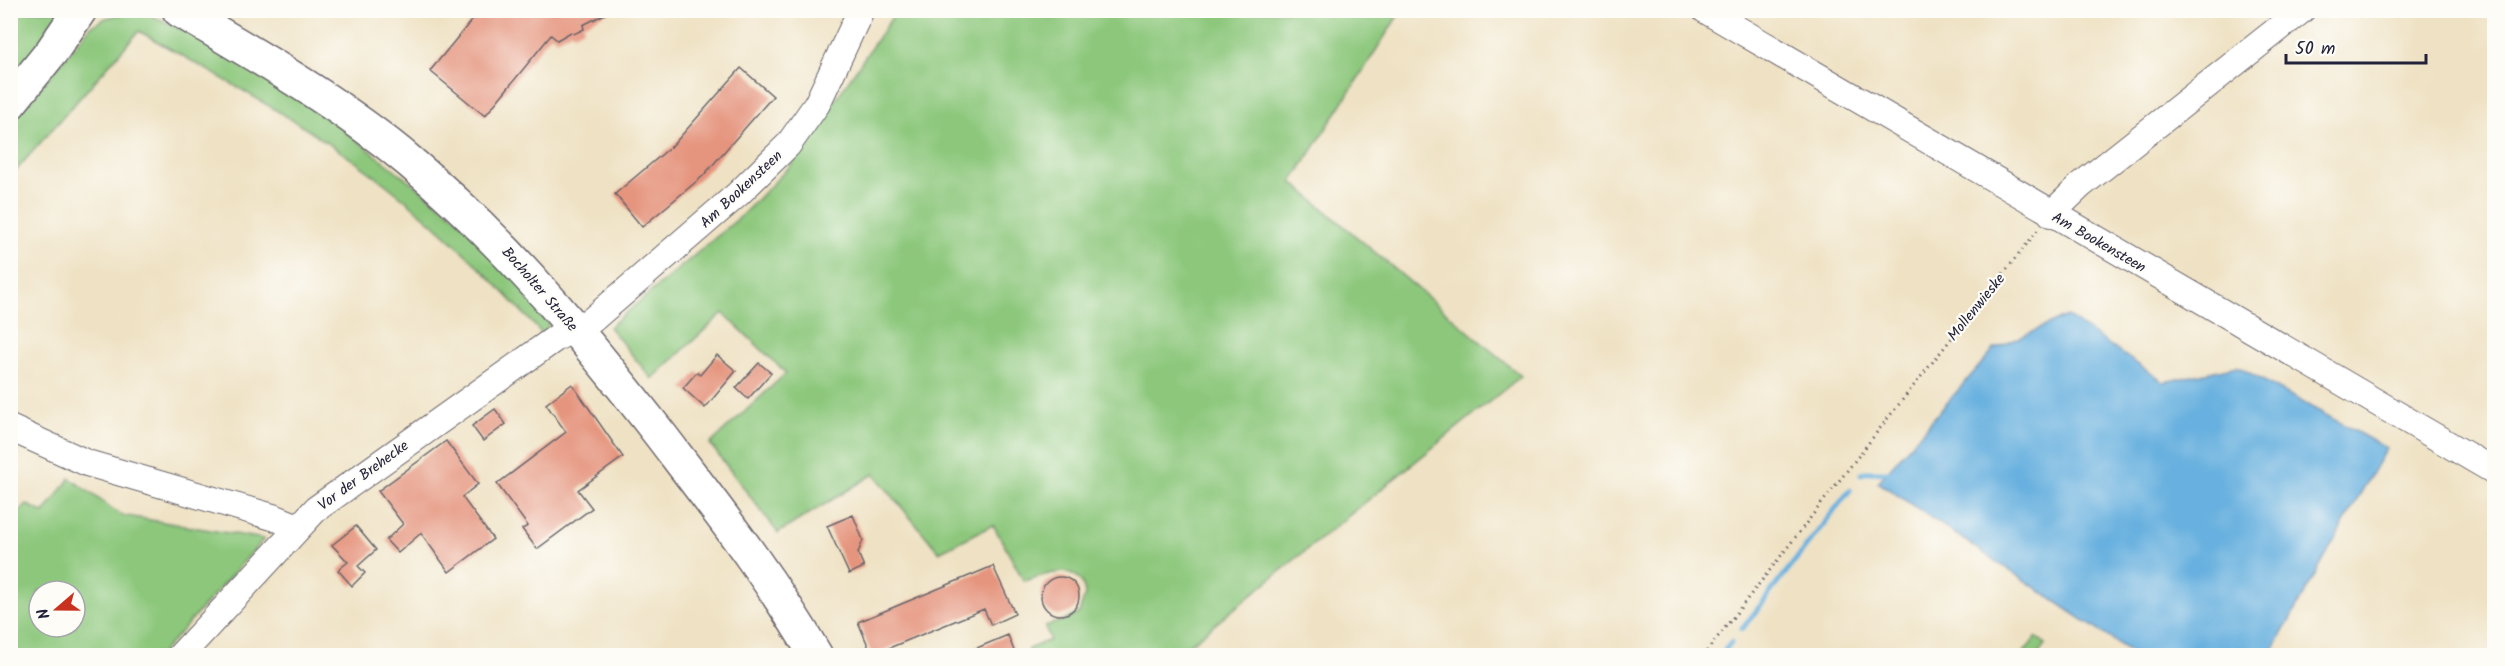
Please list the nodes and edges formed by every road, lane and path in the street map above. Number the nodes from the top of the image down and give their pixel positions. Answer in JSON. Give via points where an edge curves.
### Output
{"nodes":[{"id":1,"x":80,"y":10,"type":"edge"},
{"id":2,"x":179,"y":10,"type":"edge"},
{"id":3,"x":861,"y":10,"type":"edge"},
{"id":4,"x":1705,"y":10,"type":"edge"},
{"id":5,"x":2302,"y":10,"type":"edge"},
{"id":6,"x":10,"y":103,"type":"edge"},
{"id":7,"x":2050,"y":214,"type":"junction"},
{"id":8,"x":575,"y":329,"type":"junction"},
{"id":9,"x":10,"y":428,"type":"edge"},
{"id":10,"x":2494,"y":471,"type":"edge"},
{"id":11,"x":298,"y":527,"type":"junction"},
{"id":12,"x":180,"y":656,"type":"edge"},
{"id":13,"x":816,"y":656,"type":"edge"},
{"id":14,"x":1703,"y":656,"type":"edge"}],
"edges":[{"from":1,"to":6,"type":"main road"},
{"from":2,"to":8,"type":"main road","name":"Bocholter Straße","via":[[348,113],[409,161],[493,237]]},
{"from":3,"to":8,"type":"street","name":"Am Bookensteen","via":[[817,104],[788,145],[677,248],[608,307]]},
{"from":4,"to":7,"type":"street","name":"Am Bookensteen"},
{"from":5,"to":7,"type":"street","via":[[2081,185]]},
{"from":7,"to":10,"type":"street","name":"Am Bookensteen"},
{"from":7,"to":14,"type":"path","name":"Mollenwieske"},
{"from":8,"to":11,"type":"street","name":"Vor der Brehecke","via":[[556,338],[335,495]]},
{"from":8,"to":13,"type":"main road","name":"Bocholter Straße","via":[[753,557]]},
{"from":9,"to":11,"type":"street","via":[[87,463]]},
{"from":11,"to":12,"type":"street","name":"Vor der Brehecke"}]}
